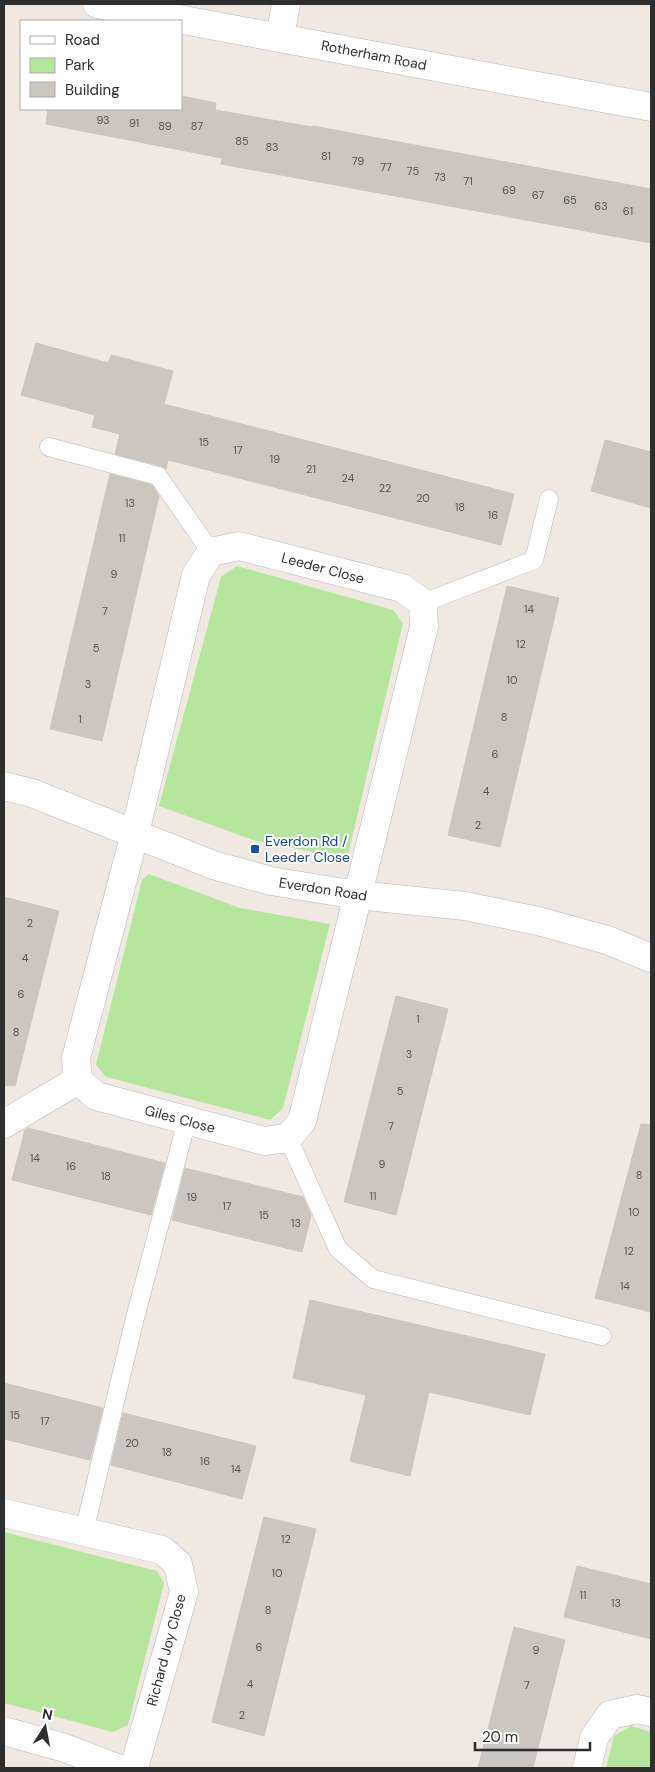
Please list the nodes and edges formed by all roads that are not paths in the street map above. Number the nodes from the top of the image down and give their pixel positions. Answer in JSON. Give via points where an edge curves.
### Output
{"nodes":[{"id":1,"x":98,"y":4,"type":"edge"},
{"id":2,"x":286,"y":4,"type":"edge"},
{"id":3,"x":280,"y":37,"type":"junction"},
{"id":4,"x":651,"y":107,"type":"edge"},
{"id":5,"x":49,"y":447,"type":"dead end"},
{"id":6,"x":549,"y":499,"type":"dead end"},
{"id":7,"x":211,"y":552,"type":"junction"},
{"id":8,"x":423,"y":603,"type":"junction"},
{"id":9,"x":4,"y":786,"type":"edge"},
{"id":10,"x":135,"y":833,"type":"junction"},
{"id":11,"x":357,"y":895,"type":"junction"},
{"id":12,"x":651,"y":958,"type":"edge"},
{"id":13,"x":78,"y":1080,"type":"junction"},
{"id":14,"x":187,"y":1120,"type":"junction"},
{"id":15,"x":4,"y":1124,"type":"edge"},
{"id":16,"x":288,"y":1138,"type":"junction"},
{"id":17,"x":602,"y":1336,"type":"dead end"},
{"id":18,"x":4,"y":1514,"type":"edge"},
{"id":19,"x":84,"y":1532,"type":"junction"},
{"id":20,"x":651,"y":1712,"type":"edge"},
{"id":21,"x":4,"y":1731,"type":"edge"},
{"id":22,"x":118,"y":1768,"type":"edge"},
{"id":23,"x":134,"y":1768,"type":"edge"},
{"id":24,"x":587,"y":1768,"type":"edge"}],
"edges":[{"from":1,"to":3,"type":"street","name":"Rotherham Road"},
{"from":2,"to":3,"type":"street"},
{"from":3,"to":4,"type":"street","name":"Rotherham Road"},
{"from":5,"to":7,"type":"lane","via":[[158,476]]},
{"from":6,"to":8,"type":"lane","via":[[534,560]]},
{"from":7,"to":8,"type":"street","name":"Leeder Close","via":[[239,546],[402,588]]},
{"from":7,"to":10,"type":"street","via":[[196,575]]},
{"from":8,"to":11,"type":"street","via":[[424,627]]},
{"from":9,"to":10,"type":"street","name":"Everdon Road","via":[[32,793]]},
{"from":10,"to":11,"type":"street","name":"Everdon Road","via":[[212,865],[271,881]]},
{"from":10,"to":13,"type":"street","via":[[76,1058]]},
{"from":11,"to":12,"type":"street","name":"Everdon Road","via":[[465,906],[538,921],[607,940]]},
{"from":11,"to":16,"type":"street","via":[[302,1121]]},
{"from":13,"to":14,"type":"street","name":"Giles Close","via":[[96,1096]]},
{"from":13,"to":15,"type":"street"},
{"from":14,"to":16,"type":"street","name":"Giles Close","via":[[264,1141]]},
{"from":14,"to":19,"type":"lane"},
{"from":16,"to":17,"type":"lane","via":[[338,1249],[373,1279]]},
{"from":18,"to":19,"type":"street","name":"Richard Joy Close"},
{"from":19,"to":23,"type":"street","name":"Richard Joy Close","via":[[162,1550],[178,1564],[184,1592]]},
{"from":20,"to":24,"type":"street","via":[[637,1709],[610,1714],[594,1738]]},
{"from":21,"to":22,"type":"street","via":[[65,1748]]}]}
